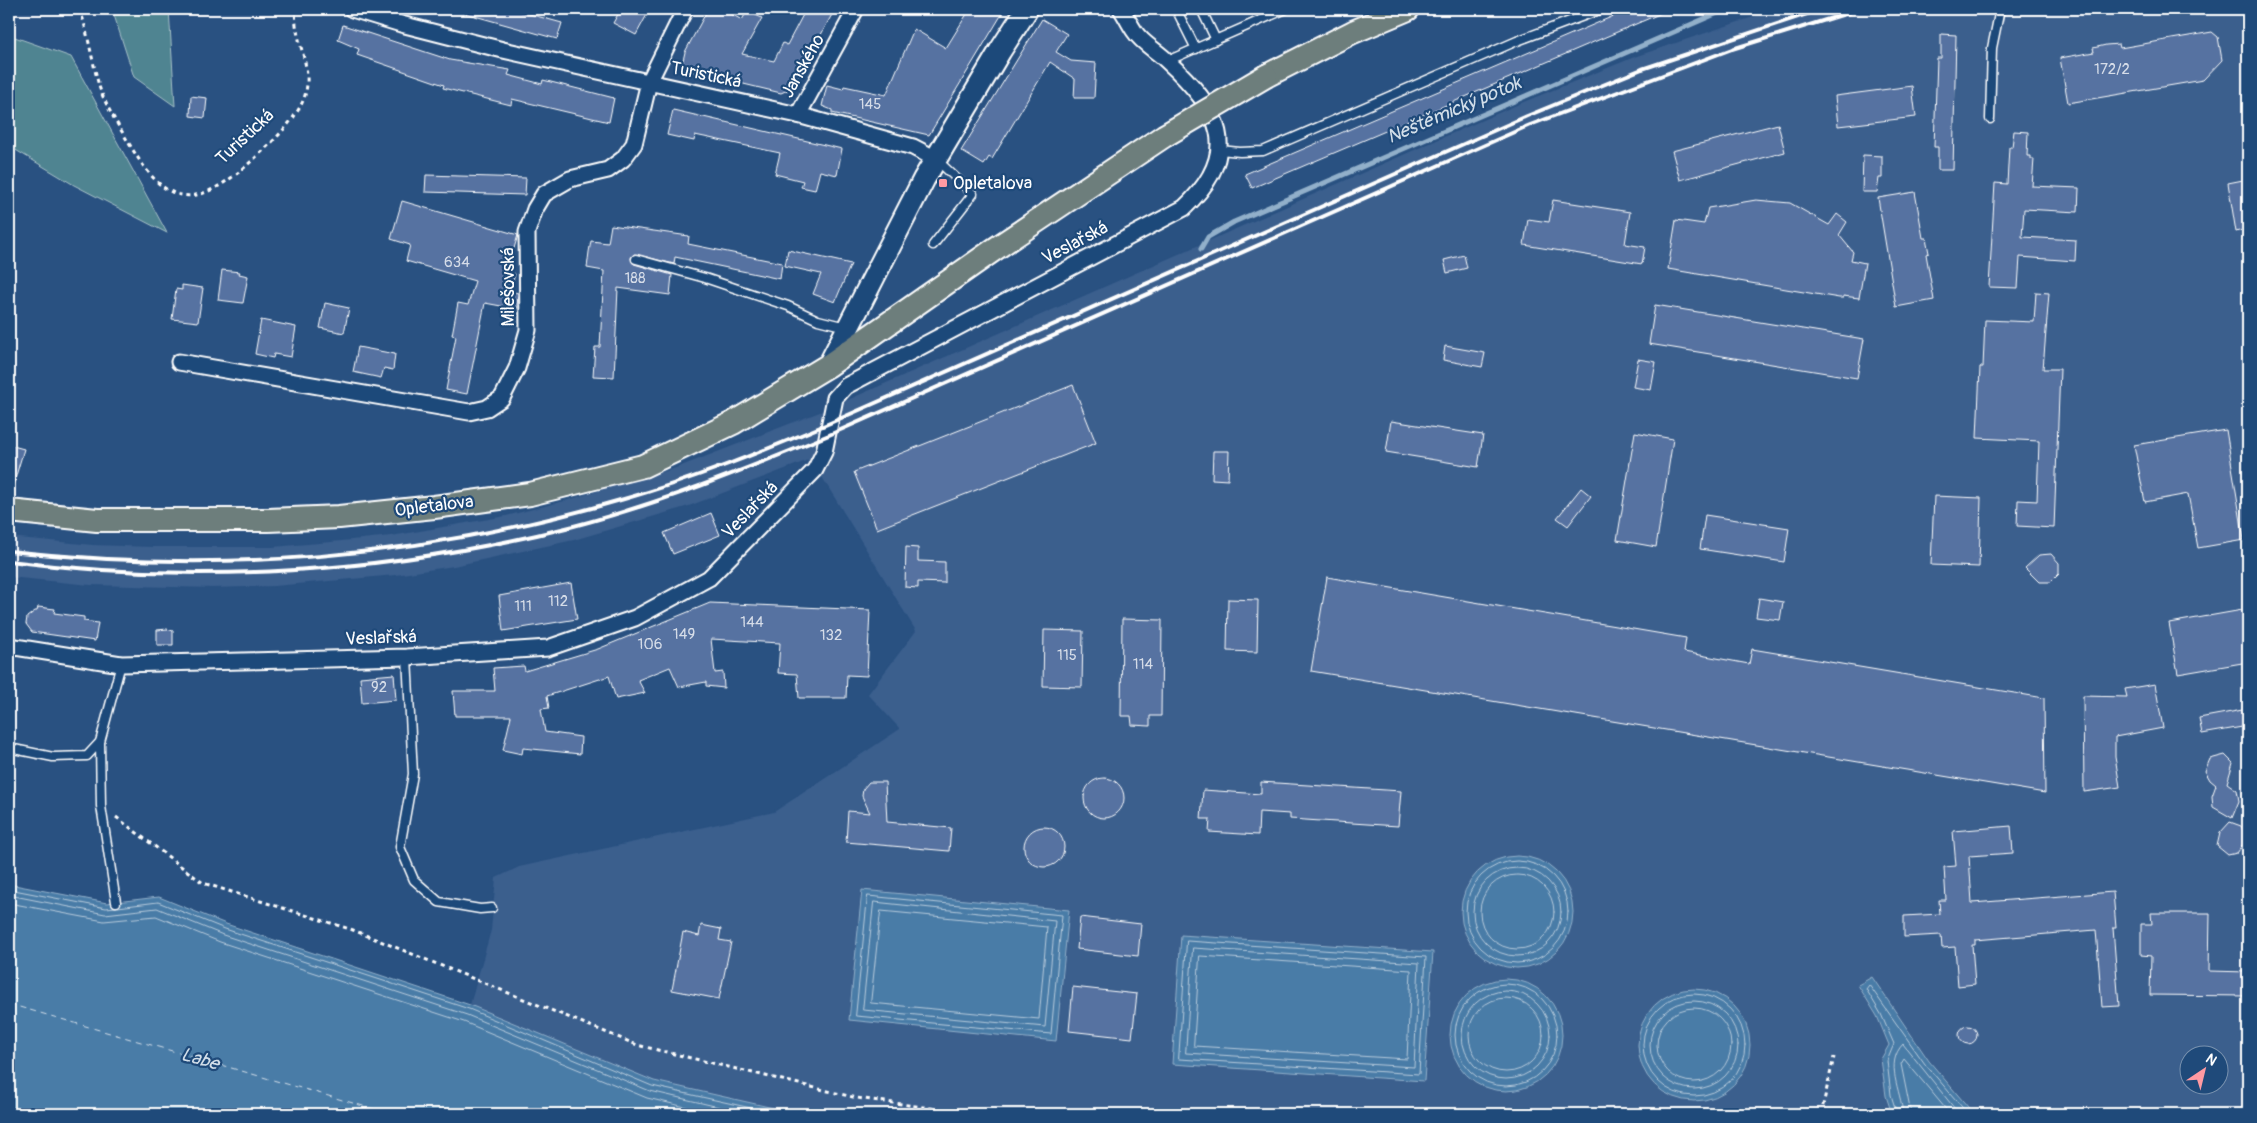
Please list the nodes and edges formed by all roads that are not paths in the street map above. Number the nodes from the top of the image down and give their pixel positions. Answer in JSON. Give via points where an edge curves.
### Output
{"nodes":[{"id":1,"x":352,"y":9,"type":"edge"},
{"id":2,"x":685,"y":9,"type":"edge"},
{"id":3,"x":856,"y":9,"type":"edge"},
{"id":4,"x":1027,"y":9,"type":"edge"},
{"id":5,"x":1121,"y":9,"type":"edge"},
{"id":6,"x":1176,"y":9,"type":"edge"},
{"id":7,"x":1201,"y":9,"type":"edge"},
{"id":8,"x":1286,"y":9,"type":"edge"},
{"id":9,"x":1408,"y":9,"type":"edge"},
{"id":10,"x":1602,"y":9,"type":"edge"},
{"id":11,"x":2000,"y":9,"type":"edge"},
{"id":12,"x":1216,"y":40,"type":"junction"},
{"id":13,"x":1196,"y":49,"type":"junction"},
{"id":14,"x":1167,"y":61,"type":"junction"},
{"id":15,"x":650,"y":82,"type":"junction"},
{"id":16,"x":798,"y":114,"type":"junction"},
{"id":17,"x":1990,"y":119,"type":"dead end"},
{"id":18,"x":1220,"y":150,"type":"junction"},
{"id":19,"x":936,"y":159,"type":"junction"},
{"id":20,"x":933,"y":245,"type":"dead end"},
{"id":21,"x":636,"y":259,"type":"dead end"},
{"id":22,"x":848,"y":328,"type":"junction"},
{"id":23,"x":179,"y":362,"type":"dead end"},
{"id":24,"x":830,"y":365,"type":"junction"},
{"id":25,"x":9,"y":511,"type":"edge"},
{"id":26,"x":9,"y":646,"type":"edge"},
{"id":27,"x":407,"y":656,"type":"junction"},
{"id":28,"x":121,"y":664,"type":"junction"},
{"id":29,"x":100,"y":742,"type":"junction"},
{"id":30,"x":9,"y":748,"type":"edge"},
{"id":31,"x":116,"y":902,"type":"dead end"},
{"id":32,"x":492,"y":908,"type":"dead end"}],
"edges":[{"from":1,"to":15,"type":"street","name":"Turistická","via":[[494,48]]},
{"from":2,"to":15,"type":"street","name":"Milešovská"},
{"from":3,"to":16,"type":"street","name":"Janského"},
{"from":4,"to":19,"type":"street"},
{"from":5,"to":14,"type":"street","name":"Veslařská","via":[[1136,34]]},
{"from":6,"to":13,"type":"lane"},
{"from":7,"to":12,"type":"lane"},
{"from":8,"to":12,"type":"lane"},
{"from":9,"to":24,"type":"main road","name":"Opletalova","bridge":true,"via":[[1344,36],[1266,76],[1164,136]]},
{"from":10,"to":18,"type":"lane","via":[[1508,45],[1263,151]]},
{"from":11,"to":17,"type":"lane","via":[[1992,48]]},
{"from":12,"to":13,"type":"lane"},
{"from":13,"to":14,"type":"lane"},
{"from":14,"to":18,"type":"street","name":"Veslařská","via":[[1198,91],[1217,124]]},
{"from":15,"to":16,"type":"street","name":"Turistická"},
{"from":15,"to":23,"type":"street","name":"Milešovská","via":[[634,144],[623,159],[608,170],[570,179],[544,194],[535,209],[527,232],[528,330],[509,386],[502,398],[487,408],[461,411]]},
{"from":16,"to":19,"type":"street","name":"Turistická","via":[[913,147]]},
{"from":18,"to":27,"type":"street","name":"Veslařská","via":[[1214,173],[1184,208],[846,386],[835,398],[824,452],[815,470],[709,578],[635,618],[548,648]]},
{"from":19,"to":20,"type":"lane","name":"Turistická","via":[[973,194]]},
{"from":19,"to":22,"type":"street"},
{"from":21,"to":22,"type":"lane","via":[[705,278]]},
{"from":22,"to":24,"type":"street"},
{"from":24,"to":25,"type":"main road","name":"Opletalova","via":[[733,423],[643,466],[530,494],[386,512],[268,520],[96,520]]},
{"from":26,"to":28,"type":"street","name":"Veslařská"},
{"from":27,"to":28,"type":"street","name":"Veslařská"},
{"from":27,"to":32,"type":"lane","via":[[413,774],[400,847],[414,880],[439,902]]},
{"from":28,"to":29,"type":"lane"},
{"from":29,"to":30,"type":"lane","via":[[87,756],[53,757]]},
{"from":29,"to":31,"type":"lane","via":[[101,806]]}]}
